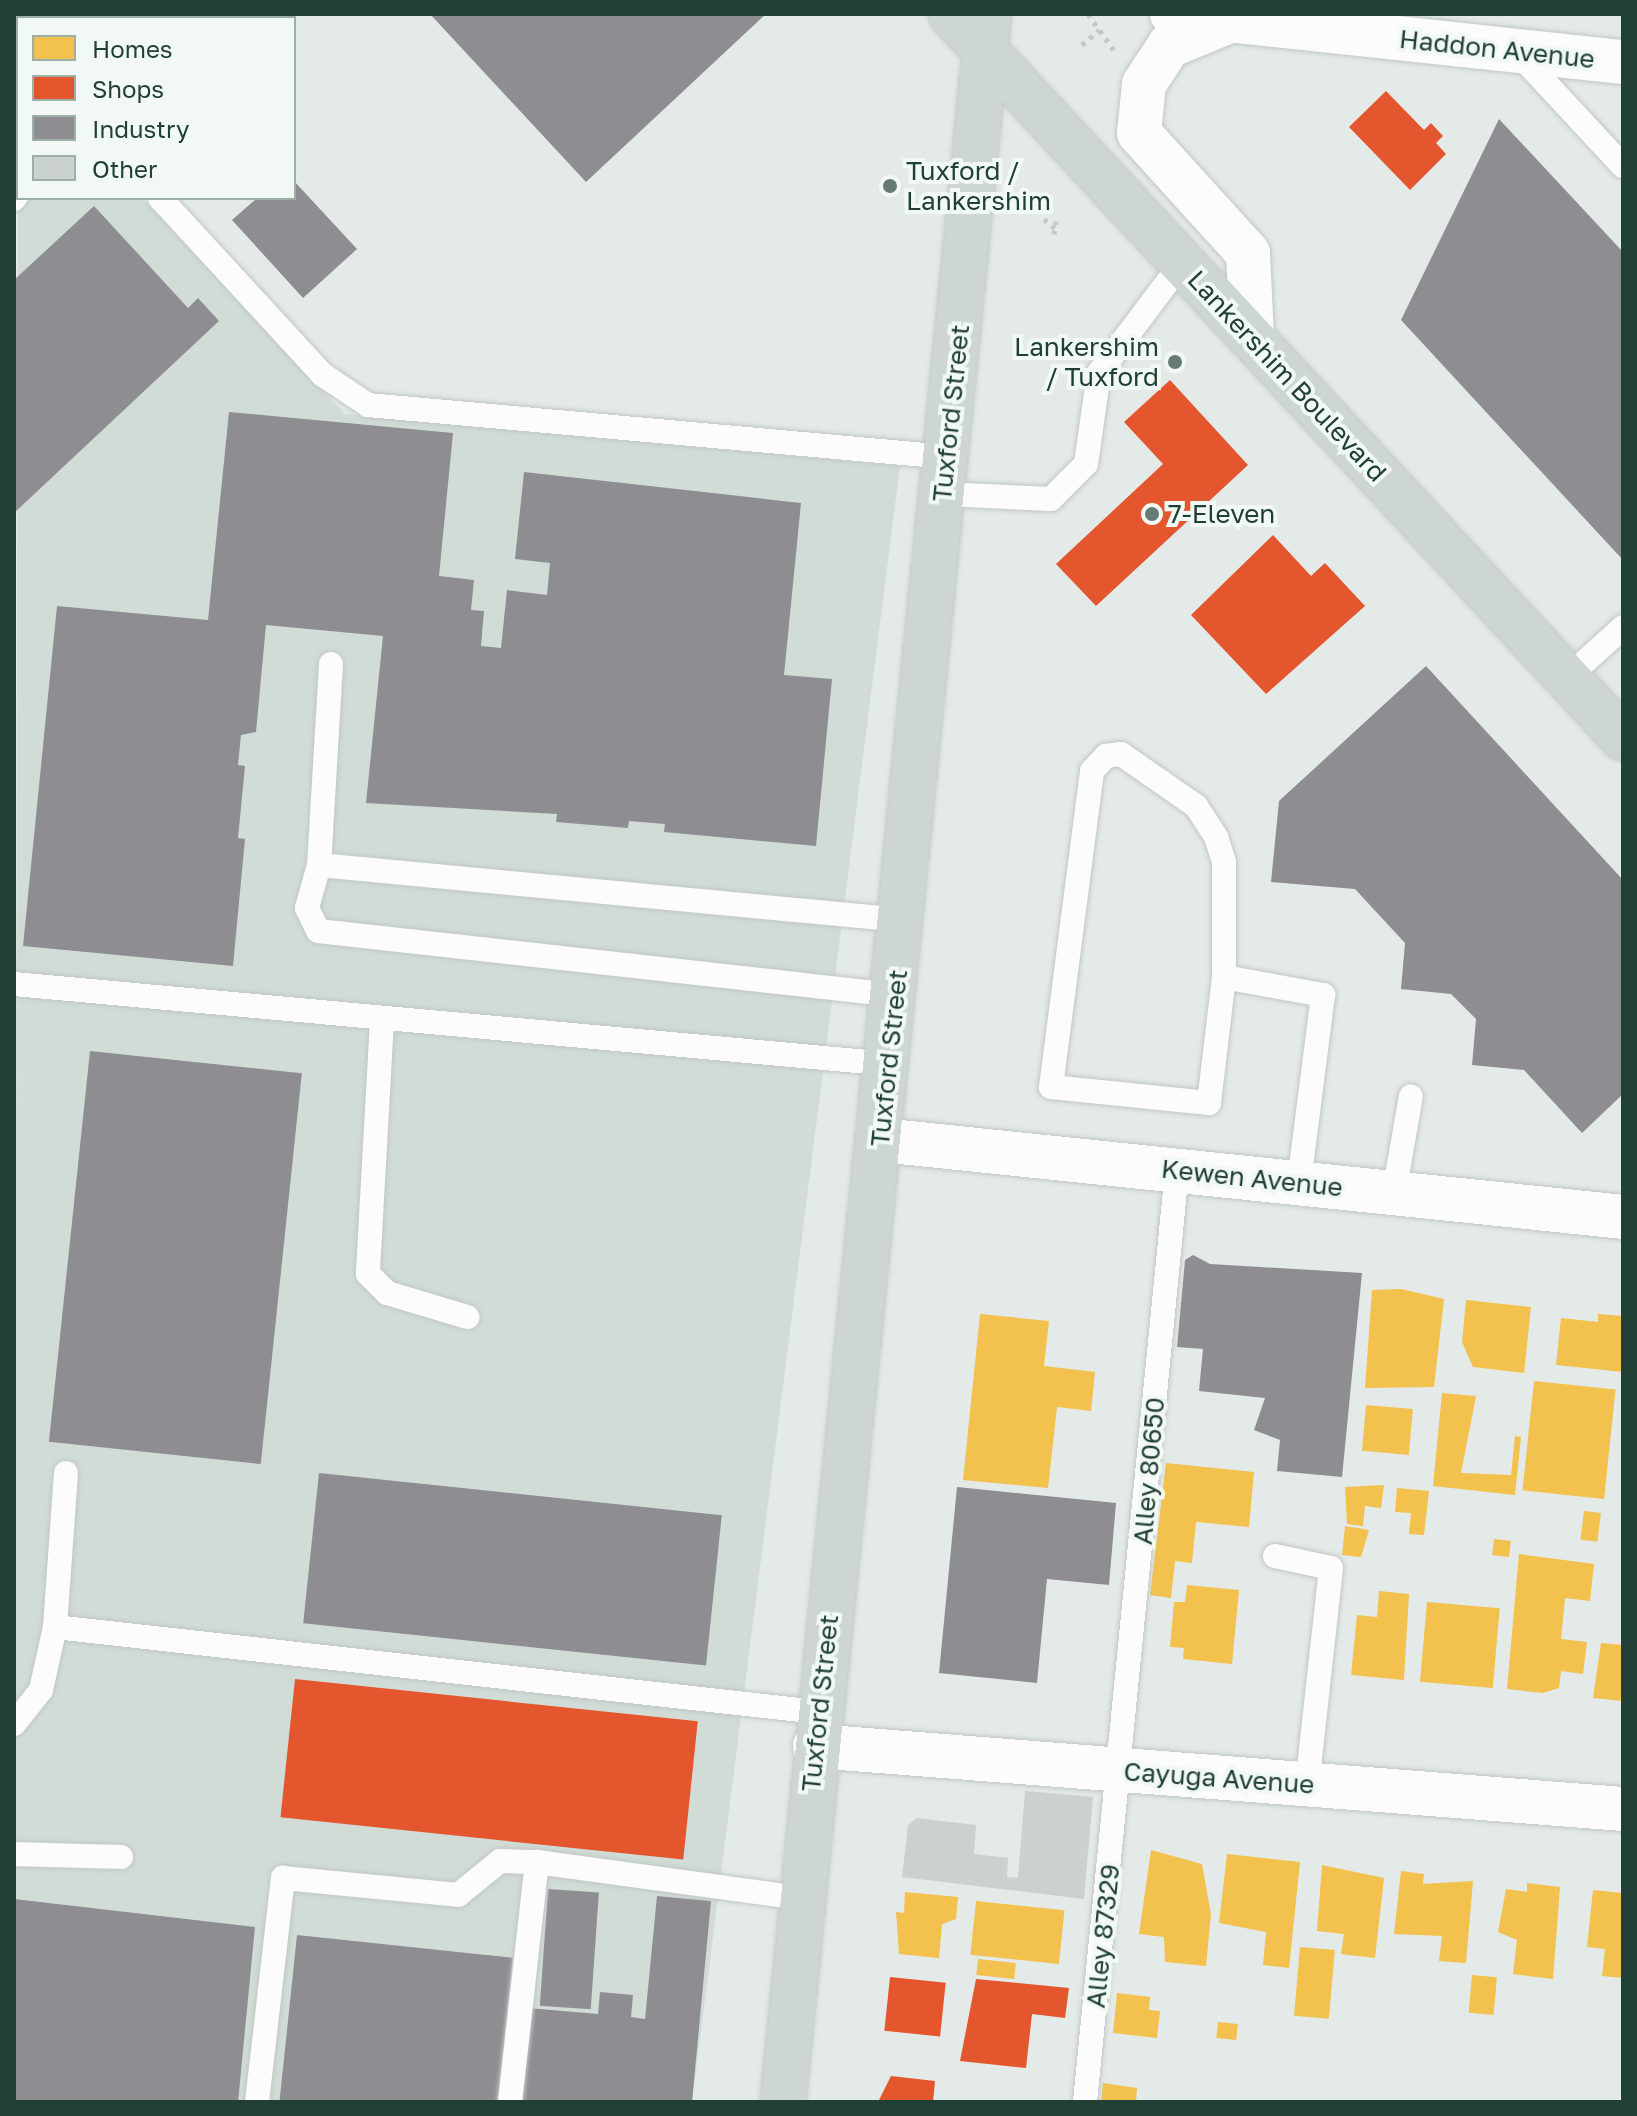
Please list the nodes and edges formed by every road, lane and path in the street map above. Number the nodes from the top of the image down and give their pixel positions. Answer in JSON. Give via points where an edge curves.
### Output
{"nodes":[{"id":1,"x":951,"y":14,"type":"edge"},
{"id":2,"x":1088,"y":14,"type":"edge"},
{"id":3,"x":1172,"y":14,"type":"edge"},
{"id":4,"x":1228,"y":22,"type":"junction"},
{"id":5,"x":1099,"y":30,"type":"junction"},
{"id":6,"x":987,"y":33,"type":"edge"},
{"id":7,"x":1082,"y":45,"type":"dead end"},
{"id":8,"x":1516,"y":51,"type":"junction"},
{"id":9,"x":1118,"y":56,"type":"dead end"},
{"id":10,"x":1623,"y":62,"type":"edge"},
{"id":11,"x":1623,"y":166,"type":"edge"},
{"id":12,"x":162,"y":200,"type":"edge"},
{"id":13,"x":1044,"y":219,"type":"dead end"},
{"id":14,"x":1055,"y":228,"type":"dead end"},
{"id":15,"x":1182,"y":263,"type":"junction"},
{"id":16,"x":1252,"y":338,"type":"junction"},
{"id":17,"x":945,"y":475,"type":"junction"},
{"id":18,"x":1623,"y":627,"type":"edge"},
{"id":19,"x":331,"y":664,"type":"dead end"},
{"id":20,"x":1567,"y":678,"type":"junction"},
{"id":21,"x":1623,"y":738,"type":"edge"},
{"id":22,"x":319,"y":865,"type":"junction"},
{"id":23,"x":902,"y":920,"type":"junction"},
{"id":24,"x":1224,"y":977,"type":"junction"},
{"id":25,"x":14,"y":984,"type":"edge"},
{"id":26,"x":895,"y":995,"type":"junction"},
{"id":27,"x":382,"y":1020,"type":"junction"},
{"id":28,"x":889,"y":1064,"type":"junction"},
{"id":29,"x":1411,"y":1096,"type":"dead end"},
{"id":30,"x":881,"y":1140,"type":"junction"},
{"id":31,"x":1177,"y":1171,"type":"junction"},
{"id":32,"x":1299,"y":1183,"type":"junction"},
{"id":33,"x":1394,"y":1193,"type":"junction"},
{"id":34,"x":1623,"y":1217,"type":"edge"},
{"id":35,"x":467,"y":1317,"type":"dead end"},
{"id":36,"x":66,"y":1473,"type":"dead end"},
{"id":37,"x":1275,"y":1556,"type":"dead end"},
{"id":38,"x":55,"y":1627,"type":"junction"},
{"id":39,"x":14,"y":1724,"type":"edge"},
{"id":40,"x":816,"y":1729,"type":"junction"},
{"id":41,"x":1120,"y":1770,"type":"junction"},
{"id":42,"x":1307,"y":1785,"type":"junction"},
{"id":43,"x":1623,"y":1809,"type":"edge"},
{"id":44,"x":14,"y":1854,"type":"edge"},
{"id":45,"x":121,"y":1857,"type":"dead end"},
{"id":46,"x":537,"y":1862,"type":"junction"},
{"id":47,"x":801,"y":1898,"type":"junction"},
{"id":48,"x":257,"y":2102,"type":"edge"},
{"id":49,"x":510,"y":2102,"type":"edge"},
{"id":50,"x":783,"y":2102,"type":"edge"},
{"id":51,"x":1085,"y":2102,"type":"edge"}],
"edges":[{"from":1,"to":6,"type":"main road","name":"Lankershim Boulevard"},
{"from":2,"to":5,"type":"path"},
{"from":3,"to":4,"type":"street","name":"Haddon Avenue"},
{"from":4,"to":8,"type":"street","name":"Haddon Avenue"},
{"from":4,"to":16,"type":"street","name":"Haddon Avenue","via":[[1169,46],[1144,84],[1139,133],[1248,253]]},
{"from":5,"to":7,"type":"path"},
{"from":5,"to":9,"type":"path"},
{"from":6,"to":15,"type":"main road","name":"Lankershim Boulevard"},
{"from":6,"to":17,"type":"main road","name":"Tuxford Street"},
{"from":8,"to":10,"type":"street","name":"Haddon Avenue"},
{"from":8,"to":11,"type":"lane"},
{"from":12,"to":17,"type":"lane","via":[[323,375],[368,405]]},
{"from":13,"to":14,"type":"path"},
{"from":15,"to":16,"type":"main road","name":"Lankershim Boulevard"},
{"from":15,"to":17,"type":"lane","via":[[1099,373],[1086,464],[1051,499]]},
{"from":16,"to":20,"type":"main road","name":"Lankershim Boulevard"},
{"from":17,"to":23,"type":"main road","name":"Tuxford Street"},
{"from":18,"to":20,"type":"lane"},
{"from":19,"to":22,"type":"lane"},
{"from":20,"to":21,"type":"main road","name":"Lankershim Boulevard"},
{"from":22,"to":23,"type":"lane"},
{"from":22,"to":26,"type":"lane","via":[[307,908],[318,931]]},
{"from":23,"to":26,"type":"main road","name":"Tuxford Street"},
{"from":24,"to":24,"type":"lane","via":[[1224,862],[1216,837],[1196,806],[1121,754],[1106,756],[1092,771],[1051,1087],[1209,1103]]},
{"from":24,"to":32,"type":"lane","via":[[1323,995]]},
{"from":25,"to":27,"type":"lane"},
{"from":26,"to":28,"type":"main road","name":"Tuxford Street"},
{"from":27,"to":28,"type":"lane"},
{"from":27,"to":35,"type":"lane","via":[[368,1274],[387,1293]]},
{"from":28,"to":30,"type":"main road","name":"Tuxford Street"},
{"from":29,"to":33,"type":"lane"},
{"from":30,"to":31,"type":"street","name":"Kewen Avenue"},
{"from":30,"to":40,"type":"main road","name":"Tuxford Street"},
{"from":31,"to":32,"type":"street","name":"Kewen Avenue"},
{"from":31,"to":41,"type":"lane","name":"Alley 80650"},
{"from":32,"to":33,"type":"street","name":"Kewen Avenue"},
{"from":33,"to":34,"type":"street","name":"Kewen Avenue"},
{"from":36,"to":38,"type":"lane"},
{"from":37,"to":42,"type":"lane","via":[[1331,1568]]},
{"from":38,"to":39,"type":"lane","via":[[41,1690]]},
{"from":38,"to":40,"type":"lane"},
{"from":40,"to":41,"type":"street","name":"Cayuga Avenue"},
{"from":40,"to":47,"type":"main road","name":"Tuxford Street"},
{"from":41,"to":42,"type":"street","name":"Cayuga Avenue"},
{"from":41,"to":51,"type":"lane","name":"Alley 87329"},
{"from":42,"to":43,"type":"street","name":"Cayuga Avenue"},
{"from":44,"to":45,"type":"lane"},
{"from":46,"to":47,"type":"lane"},
{"from":46,"to":48,"type":"lane","via":[[500,1861],[458,1895],[283,1878]]},
{"from":46,"to":49,"type":"lane"},
{"from":47,"to":50,"type":"main road","name":"Tuxford Street"}]}
